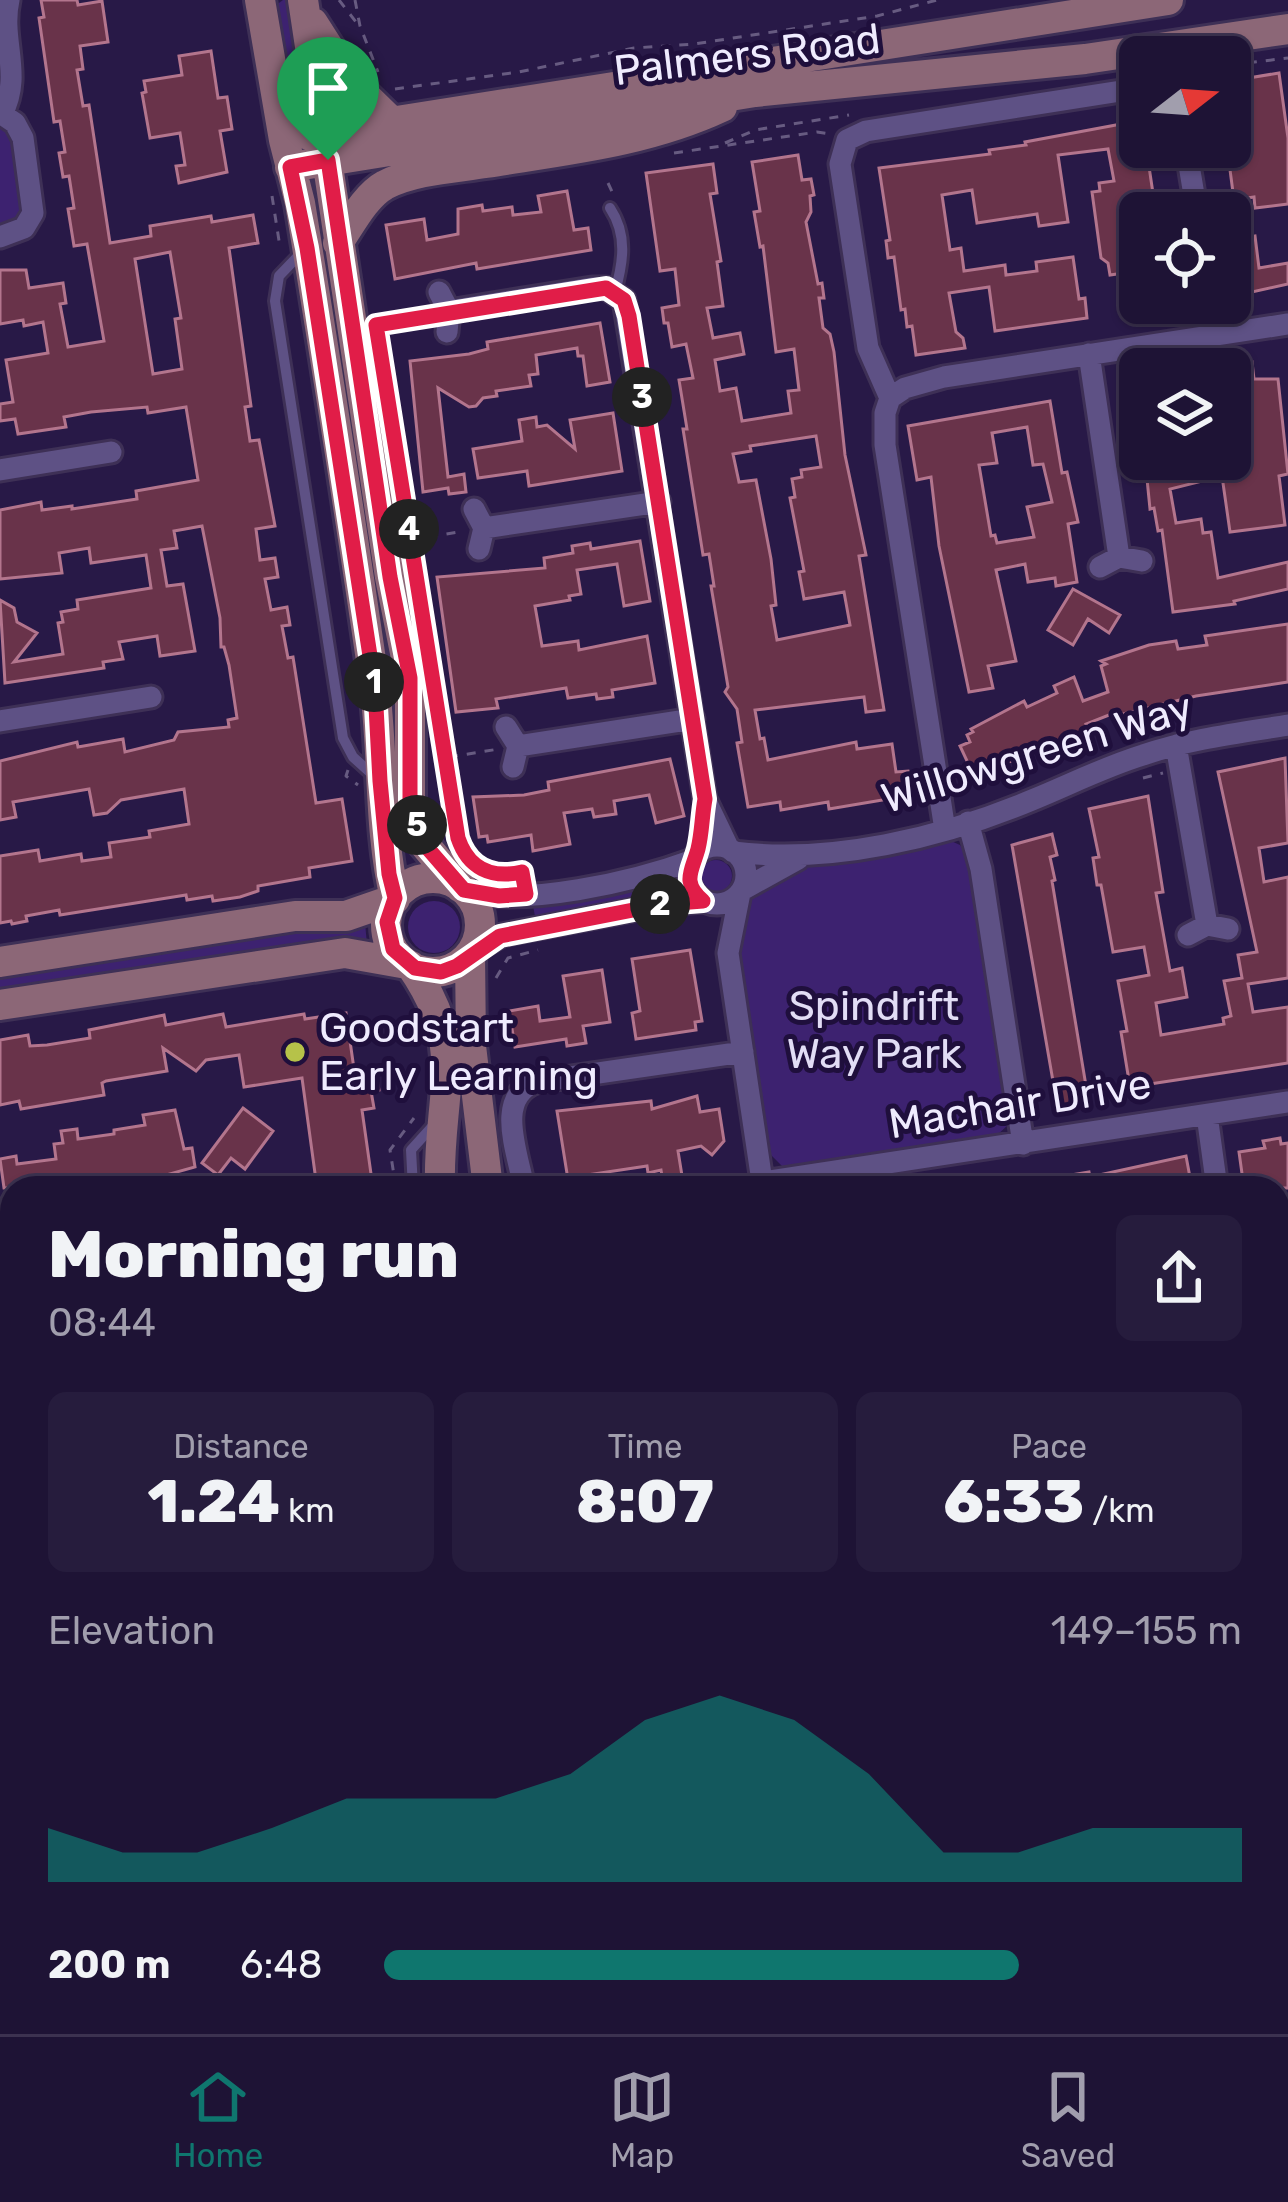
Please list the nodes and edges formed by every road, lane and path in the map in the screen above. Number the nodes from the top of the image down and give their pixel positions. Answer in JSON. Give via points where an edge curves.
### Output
{"nodes":[{"id":1,"x":9,"y":0,"type":"edge"},
{"id":2,"x":260,"y":0,"type":"edge"},
{"id":3,"x":338,"y":0,"type":"edge"},
{"id":4,"x":356,"y":0,"type":"edge"},
{"id":5,"x":1155,"y":1,"type":"edge"},
{"id":6,"x":304,"y":5,"type":"edge"},
{"id":7,"x":360,"y":26,"type":"junction"},
{"id":8,"x":1288,"y":29,"type":"edge"},
{"id":9,"x":1288,"y":58,"type":"edge"},
{"id":10,"x":1251,"y":62,"type":"edge"},
{"id":11,"x":378,"y":73,"type":"dead end"},
{"id":12,"x":1119,"y":91,"type":"edge"},
{"id":13,"x":755,"y":92,"type":"junction"},
{"id":14,"x":1,"y":113,"type":"edge"},
{"id":15,"x":391,"y":121,"type":"junction"},
{"id":16,"x":327,"y":146,"type":"junction"},
{"id":17,"x":287,"y":153,"type":"junction"},
{"id":18,"x":610,"y":208,"type":"dead end"},
{"id":19,"x":0,"y":237,"type":"edge"},
{"id":20,"x":338,"y":243,"type":"junction"},
{"id":21,"x":615,"y":292,"type":"junction"},
{"id":22,"x":445,"y":312,"type":"joint"},
{"id":23,"x":1288,"y":323,"type":"edge"},
{"id":24,"x":1214,"y":324,"type":"edge"},
{"id":25,"x":376,"y":325,"type":"dead end"},
{"id":26,"x":1216,"y":334,"type":"junction"},
{"id":27,"x":1089,"y":354,"type":"junction"},
{"id":28,"x":887,"y":393,"type":"junction"},
{"id":29,"x":111,"y":452,"type":"dead end"},
{"id":30,"x":0,"y":470,"type":"edge"},
{"id":31,"x":659,"y":502,"type":"junction"},
{"id":32,"x":408,"y":519,"type":"dead end"},
{"id":33,"x":479,"y":529,"type":"joint"},
{"id":34,"x":411,"y":540,"type":"junction"},
{"id":35,"x":1120,"y":561,"type":"dead end"},
{"id":36,"x":422,"y":603,"type":"dead end"},
{"id":37,"x":436,"y":688,"type":"dead end"},
{"id":38,"x":151,"y":697,"type":"dead end"},
{"id":39,"x":693,"y":719,"type":"junction"},
{"id":40,"x":0,"y":721,"type":"edge"},
{"id":41,"x":1288,"y":725,"type":"edge"},
{"id":42,"x":512,"y":747,"type":"joint"},
{"id":43,"x":1179,"y":757,"type":"junction"},
{"id":44,"x":446,"y":758,"type":"junction"},
{"id":45,"x":1133,"y":781,"type":"dead end"},
{"id":46,"x":705,"y":799,"type":"junction"},
{"id":47,"x":968,"y":822,"type":"junction"},
{"id":48,"x":945,"y":830,"type":"junction"},
{"id":49,"x":731,"y":850,"type":"junction"},
{"id":50,"x":464,"y":855,"type":"dead end"},
{"id":51,"x":810,"y":855,"type":"junction"},
{"id":52,"x":695,"y":857,"type":"junction"},
{"id":53,"x":462,"y":889,"type":"junction"},
{"id":54,"x":741,"y":891,"type":"junction"},
{"id":55,"x":395,"y":899,"type":"junction"},
{"id":56,"x":705,"y":901,"type":"junction"},
{"id":57,"x":534,"y":930,"type":"junction"},
{"id":58,"x":1207,"y":930,"type":"dead end"},
{"id":59,"x":728,"y":952,"type":"junction"},
{"id":60,"x":471,"y":953,"type":"junction"},
{"id":61,"x":0,"y":962,"type":"edge"},
{"id":62,"x":409,"y":965,"type":"junction"},
{"id":63,"x":495,"y":982,"type":"dead end"},
{"id":64,"x":0,"y":1005,"type":"edge"},
{"id":65,"x":743,"y":1052,"type":"junction"},
{"id":66,"x":1288,"y":1102,"type":"edge"},
{"id":67,"x":1207,"y":1114,"type":"junction"},
{"id":68,"x":441,"y":1117,"type":"junction"},
{"id":69,"x":1023,"y":1144,"type":"junction"},
{"id":70,"x":412,"y":1176,"type":"edge"},
{"id":71,"x":440,"y":1176,"type":"edge"},
{"id":72,"x":487,"y":1176,"type":"edge"},
{"id":73,"x":522,"y":1176,"type":"edge"},
{"id":74,"x":762,"y":1176,"type":"edge"},
{"id":75,"x":820,"y":1176,"type":"edge"},
{"id":76,"x":1215,"y":1176,"type":"edge"}],
"edges":[{"from":1,"to":14,"type":"street","via":[[13,85]]},
{"from":2,"to":17,"type":"main road"},
{"from":3,"to":7,"type":"path"},
{"from":4,"to":7,"type":"path"},
{"from":5,"to":15,"type":"main road","name":"Palmers Road"},
{"from":6,"to":15,"type":"main road","via":[[350,81]]},
{"from":6,"to":16,"type":"main road"},
{"from":7,"to":11,"type":"path"},
{"from":8,"to":13,"type":"main road","name":"Palmers Road"},
{"from":9,"to":10,"type":"path"},
{"from":12,"to":28,"type":"street","via":[[847,140],[840,164],[868,348]]},
{"from":13,"to":16,"type":"main road","name":"Palmers Road"},
{"from":13,"to":20,"type":"main road","via":[[675,129],[384,185]]},
{"from":14,"to":19,"type":"street","via":[[23,138],[33,213],[24,228]]},
{"from":15,"to":16,"type":"main road","name":"Palmers Road"},
{"from":16,"to":17,"type":"main road","name":"Palmers Road"},
{"from":16,"to":20,"type":"main road"},
{"from":17,"to":55,"type":"main road","via":[[375,688]]},
{"from":18,"to":21,"type":"lane","via":[[624,260]]},
{"from":20,"to":53,"type":"main road","via":[[410,678],[410,804],[424,844]]},
{"from":21,"to":22,"type":"street","via":[[592,288]]},
{"from":21,"to":31,"type":"street","via":[[629,316]]},
{"from":22,"to":25,"type":"path"},
{"from":23,"to":26,"type":"street"},
{"from":24,"to":26,"type":"street"},
{"from":26,"to":27,"type":"street"},
{"from":27,"to":28,"type":"street","via":[[907,378]]},
{"from":27,"to":35,"type":"street"},
{"from":28,"to":48,"type":"street","via":[[885,445]]},
{"from":29,"to":30,"type":"street"},
{"from":31,"to":33,"type":"street"},
{"from":31,"to":39,"type":"street"},
{"from":32,"to":34,"type":"path"},
{"from":33,"to":34,"type":"path"},
{"from":34,"to":36,"type":"path"},
{"from":37,"to":44,"type":"path"},
{"from":38,"to":40,"type":"street"},
{"from":39,"to":42,"type":"street"},
{"from":39,"to":46,"type":"street"},
{"from":41,"to":43,"type":"street","name":"Willowgreen Way"},
{"from":42,"to":44,"type":"path"},
{"from":43,"to":45,"type":"path"},
{"from":43,"to":47,"type":"street","name":"Willowgreen Way","via":[[1097,771]]},
{"from":43,"to":58,"type":"street"},
{"from":44,"to":50,"type":"path"},
{"from":46,"to":49,"type":"street"},
{"from":46,"to":52,"type":"street"},
{"from":47,"to":48,"type":"street","name":"Willowgreen Way"},
{"from":47,"to":69,"type":"street"},
{"from":48,"to":51,"type":"street","name":"Willowgreen Way"},
{"from":49,"to":51,"type":"street","name":"Willowgreen Way"},
{"from":49,"to":52,"type":"street","via":[[716,846]]},
{"from":49,"to":54,"type":"street","via":[[746,872]]},
{"from":51,"to":54,"type":"street","name":"Willowgreen Way"},
{"from":52,"to":53,"type":"street","via":[[632,881],[499,896]]},
{"from":52,"to":56,"type":"street","via":[[690,886]]},
{"from":53,"to":55,"type":"main road","via":[[426,879]]},
{"from":53,"to":60,"type":"main road","via":[[479,920]]},
{"from":54,"to":56,"type":"street","via":[[728,902]]},
{"from":54,"to":59,"type":"street"},
{"from":55,"to":61,"type":"main road","via":[[346,916],[295,916]]},
{"from":55,"to":62,"type":"main road","via":[[388,934]]},
{"from":56,"to":57,"type":"street"},
{"from":56,"to":59,"type":"street"},
{"from":57,"to":60,"type":"street","via":[[500,936]]},
{"from":57,"to":63,"type":"path","via":[[538,952],[508,958]]},
{"from":59,"to":65,"type":"street"},
{"from":60,"to":62,"type":"main road","via":[[441,972]]},
{"from":60,"to":72,"type":"main road","via":[[471,1046]]},
{"from":62,"to":64,"type":"main road","via":[[345,952]]},
{"from":62,"to":68,"type":"main road","via":[[446,1032]]},
{"from":65,"to":73,"type":"street","via":[[524,1087],[511,1105]]},
{"from":65,"to":74,"type":"street"},
{"from":66,"to":67,"type":"street","name":"Machair Drive"},
{"from":67,"to":69,"type":"street","name":"Machair Drive"},
{"from":67,"to":76,"type":"street"},
{"from":68,"to":70,"type":"lane","via":[[411,1150]]},
{"from":68,"to":71,"type":"main road"},
{"from":69,"to":75,"type":"street","name":"Machair Drive"}]}
